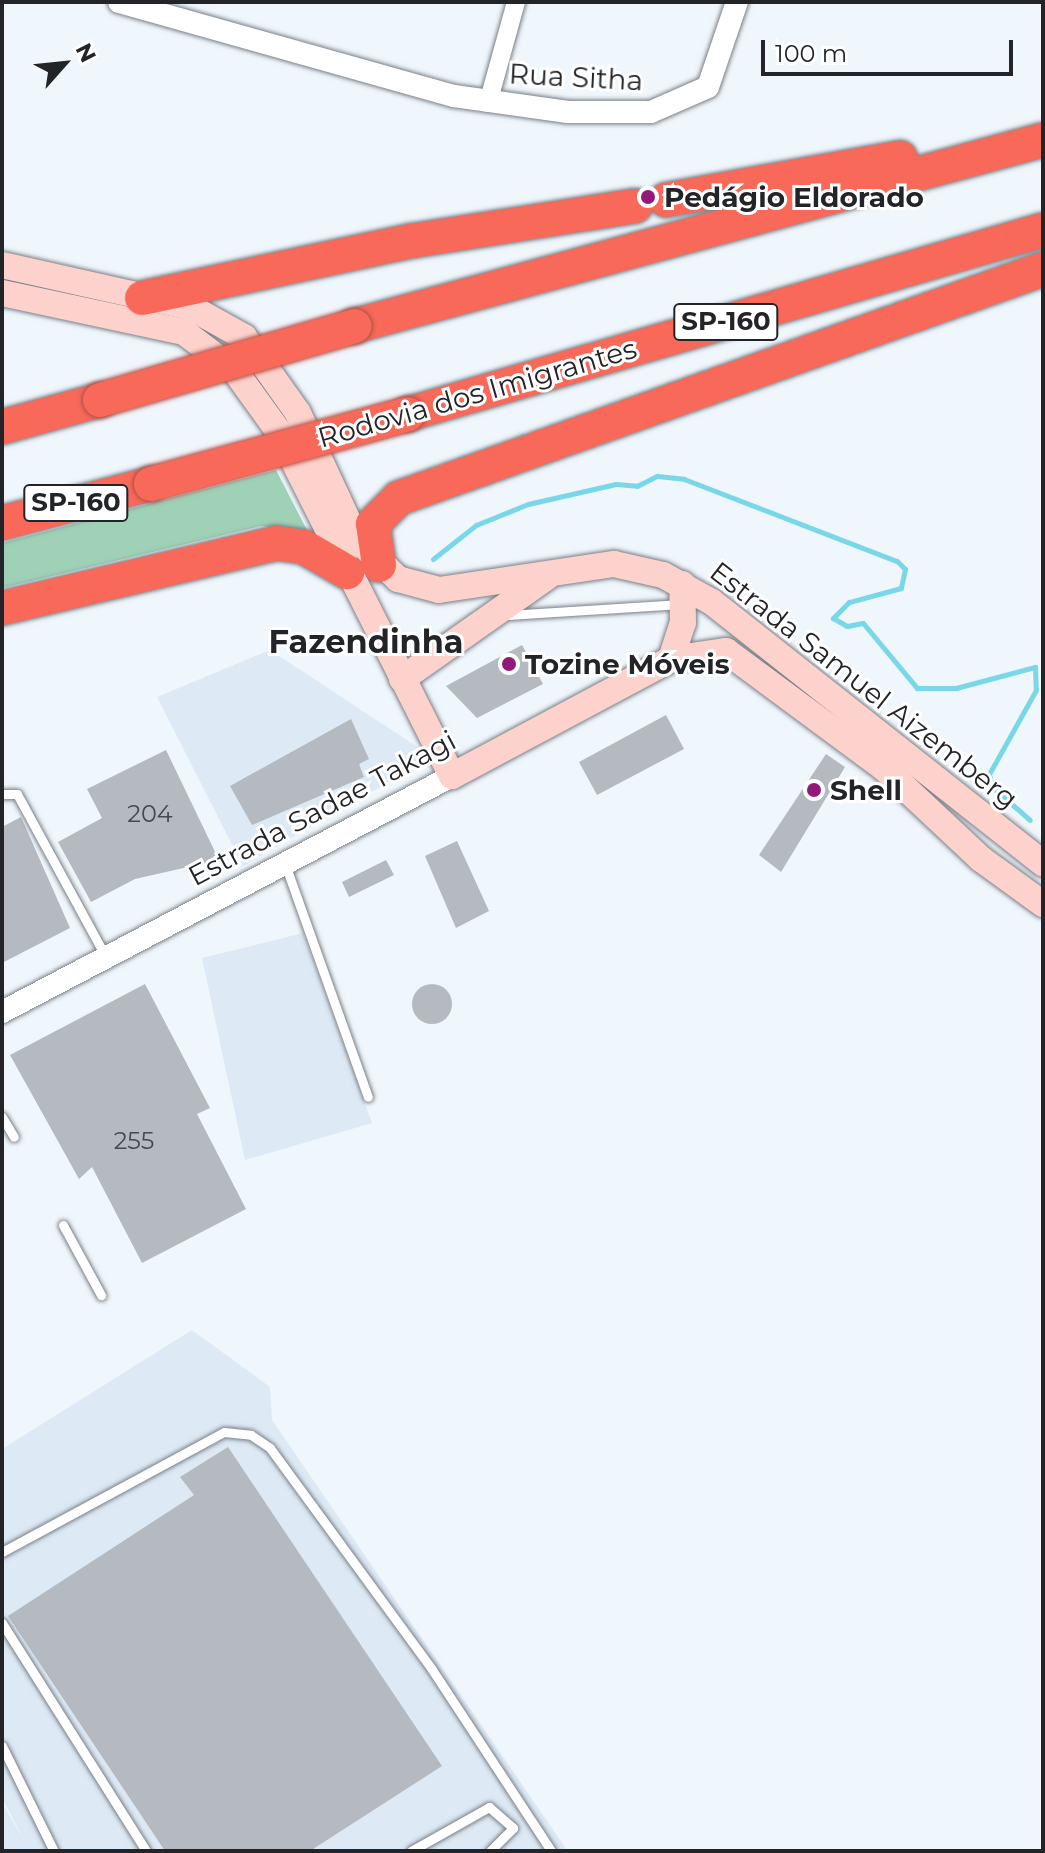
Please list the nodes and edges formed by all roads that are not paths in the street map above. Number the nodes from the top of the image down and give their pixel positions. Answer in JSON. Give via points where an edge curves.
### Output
{"nodes":[{"id":1,"x":119,"y":2,"type":"edge"},
{"id":2,"x":516,"y":2,"type":"edge"},
{"id":3,"x":737,"y":2,"type":"edge"},
{"id":4,"x":488,"y":103,"type":"junction"},
{"id":5,"x":1043,"y":138,"type":"edge"},
{"id":6,"x":1043,"y":230,"type":"edge"},
{"id":7,"x":2,"y":265,"type":"edge"},
{"id":8,"x":1043,"y":269,"type":"edge"},
{"id":9,"x":2,"y":293,"type":"edge"},
{"id":10,"x":142,"y":298,"type":"junction"},
{"id":11,"x":2,"y":427,"type":"edge"},
{"id":12,"x":2,"y":523,"type":"edge"},
{"id":13,"x":363,"y":568,"type":"junction"},
{"id":14,"x":561,"y":569,"type":"junction"},
{"id":15,"x":683,"y":594,"type":"junction"},
{"id":16,"x":2,"y":608,"type":"edge"},
{"id":17,"x":474,"y":624,"type":"junction"},
{"id":18,"x":671,"y":659,"type":"junction"},
{"id":19,"x":402,"y":679,"type":"junction"},
{"id":20,"x":452,"y":776,"type":"junction"},
{"id":21,"x":2,"y":794,"type":"edge"},
{"id":22,"x":1043,"y":863,"type":"edge"},
{"id":23,"x":285,"y":864,"type":"junction"},
{"id":24,"x":1043,"y":904,"type":"edge"},
{"id":25,"x":106,"y":957,"type":"junction"},
{"id":26,"x":2,"y":1012,"type":"edge"},
{"id":27,"x":368,"y":1097,"type":"dead end"},
{"id":28,"x":2,"y":1117,"type":"edge"},
{"id":29,"x":14,"y":1137,"type":"dead end"},
{"id":30,"x":63,"y":1225,"type":"dead end"},
{"id":31,"x":101,"y":1295,"type":"dead end"},
{"id":32,"x":2,"y":1552,"type":"edge"},
{"id":33,"x":2,"y":1623,"type":"edge"},
{"id":34,"x":2,"y":1746,"type":"edge"},
{"id":35,"x":54,"y":1851,"type":"edge"},
{"id":36,"x":146,"y":1851,"type":"edge"},
{"id":37,"x":411,"y":1851,"type":"edge"},
{"id":38,"x":490,"y":1851,"type":"edge"},
{"id":39,"x":551,"y":1851,"type":"edge"}],
"edges":[{"from":1,"to":4,"type":"street","name":"Rua Sitha"},
{"from":2,"to":4,"type":"street"},
{"from":3,"to":4,"type":"street","name":"Rua Sitha","via":[[718,71],[708,87],[680,104],[623,112]]},
{"from":5,"to":10,"type":"highway","via":[[411,241]]},
{"from":5,"to":11,"type":"highway","bridge":true},
{"from":6,"to":12,"type":"highway","name":"Rodovia dos Imigrantes","number":"SP-160","bridge":true,"via":[[408,414]]},
{"from":7,"to":10,"type":"main road"},
{"from":8,"to":13,"type":"highway","via":[[399,498],[373,524]]},
{"from":9,"to":13,"type":"main road","via":[[169,328],[214,350],[269,413]]},
{"from":10,"to":13,"type":"main road","via":[[208,314],[265,360],[346,520]]},
{"from":13,"to":14,"type":"main road","name":"Estrada Samuel Aizemberg","via":[[413,587],[451,588]]},
{"from":13,"to":16,"type":"highway","via":[[276,543]]},
{"from":13,"to":19,"type":"main road"},
{"from":14,"to":15,"type":"main road","name":"Estrada Samuel Aizemberg","via":[[627,565]]},
{"from":14,"to":17,"type":"main road"},
{"from":15,"to":17,"type":"lane","via":[[523,612]]},
{"from":15,"to":18,"type":"main road"},
{"from":15,"to":22,"type":"main road","name":"Estrada Samuel Aizemberg","via":[[712,602]]},
{"from":17,"to":19,"type":"main road"},
{"from":18,"to":20,"type":"main road","name":"Estrada Sadae Takagi"},
{"from":18,"to":24,"type":"main road","name":"Estrada Samuel Aizemberg","via":[[709,649],[741,657]]},
{"from":19,"to":20,"type":"main road"},
{"from":20,"to":23,"type":"street","name":"Estrada Sadae Takagi"},
{"from":21,"to":25,"type":"lane","via":[[17,794]]},
{"from":23,"to":25,"type":"street","name":"Estrada Sadae Takagi"},
{"from":23,"to":27,"type":"lane"},
{"from":25,"to":26,"type":"street","name":"Estrada Sadae Takagi"},
{"from":28,"to":29,"type":"lane"},
{"from":30,"to":31,"type":"lane"},
{"from":32,"to":39,"type":"lane","via":[[224,1432],[251,1435],[270,1448],[431,1668]]},
{"from":33,"to":36,"type":"lane"},
{"from":34,"to":35,"type":"lane"},
{"from":37,"to":38,"type":"lane","via":[[489,1807],[513,1828]]}]}
